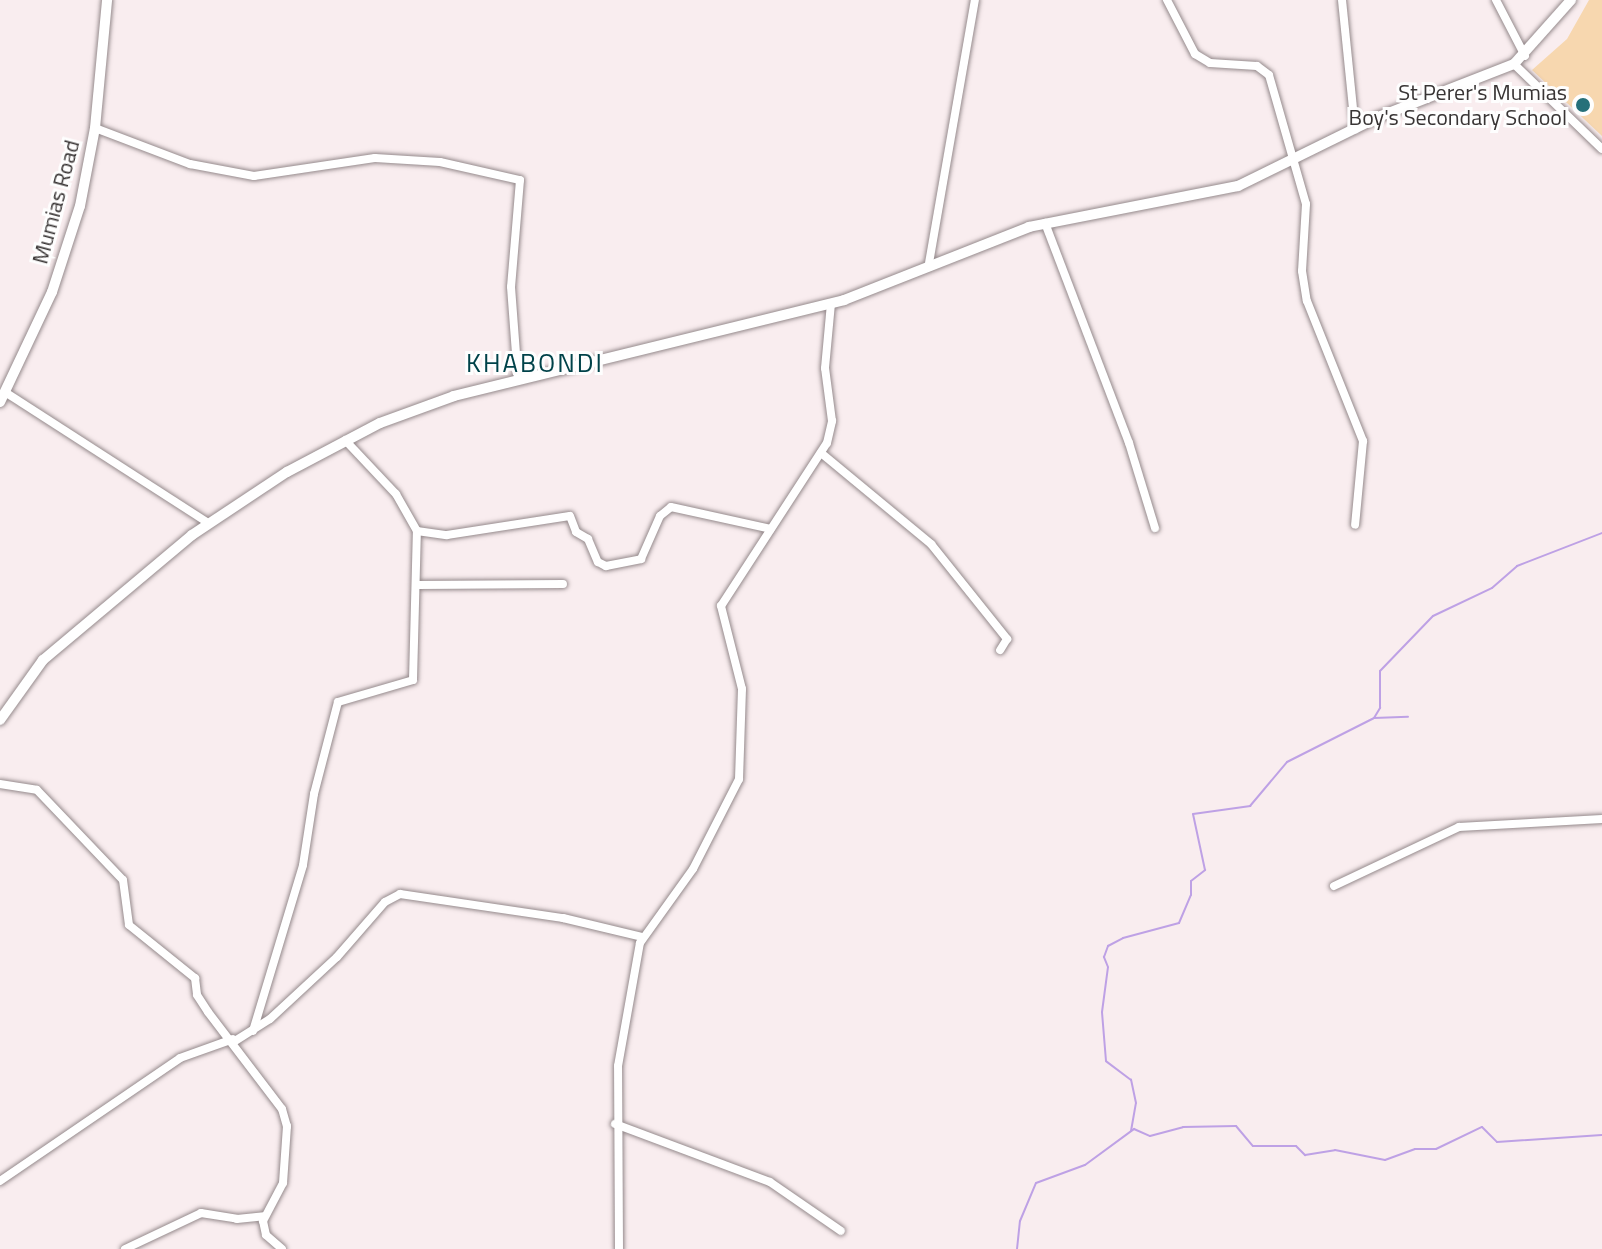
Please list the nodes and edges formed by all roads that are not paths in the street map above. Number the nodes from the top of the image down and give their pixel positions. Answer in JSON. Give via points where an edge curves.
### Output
{"nodes":[{"id":1,"x":107,"y":0,"type":"edge"},
{"id":2,"x":975,"y":0,"type":"edge"},
{"id":3,"x":1167,"y":0,"type":"edge"},
{"id":4,"x":1342,"y":0,"type":"edge"},
{"id":5,"x":1496,"y":0,"type":"edge"},
{"id":6,"x":1571,"y":0,"type":"edge"},
{"id":7,"x":1525,"y":56,"type":"junction"},
{"id":8,"x":1514,"y":64,"type":"junction"},
{"id":9,"x":95,"y":128,"type":"junction"},
{"id":10,"x":1355,"y":129,"type":"junction"},
{"id":11,"x":1602,"y":149,"type":"edge"},
{"id":12,"x":1294,"y":161,"type":"junction"},
{"id":13,"x":1045,"y":223,"type":"junction"},
{"id":14,"x":929,"y":263,"type":"junction"},
{"id":15,"x":831,"y":303,"type":"junction"},
{"id":16,"x":518,"y":380,"type":"junction"},
{"id":17,"x":3,"y":397,"type":"edge"},
{"id":18,"x":345,"y":440,"type":"junction"},
{"id":19,"x":821,"y":453,"type":"junction"},
{"id":20,"x":208,"y":523,"type":"junction"},
{"id":21,"x":1355,"y":525,"type":"dead end"},
{"id":22,"x":1155,"y":528,"type":"dead end"},
{"id":23,"x":771,"y":529,"type":"junction"},
{"id":24,"x":417,"y":531,"type":"junction"},
{"id":25,"x":563,"y":584,"type":"dead end"},
{"id":26,"x":418,"y":585,"type":"junction"},
{"id":27,"x":1000,"y":650,"type":"dead end"},
{"id":28,"x":0,"y":720,"type":"edge"},
{"id":29,"x":0,"y":784,"type":"edge"},
{"id":30,"x":1602,"y":819,"type":"edge"},
{"id":31,"x":1334,"y":886,"type":"dead end"},
{"id":32,"x":642,"y":937,"type":"junction"},
{"id":33,"x":253,"y":1031,"type":"junction"},
{"id":34,"x":234,"y":1040,"type":"junction"},
{"id":35,"x":615,"y":1124,"type":"junction"},
{"id":36,"x":0,"y":1181,"type":"edge"},
{"id":37,"x":264,"y":1216,"type":"junction"},
{"id":38,"x":841,"y":1231,"type":"dead end"},
{"id":39,"x":125,"y":1249,"type":"edge"},
{"id":40,"x":282,"y":1249,"type":"edge"},
{"id":41,"x":619,"y":1249,"type":"edge"}],
"edges":[{"from":1,"to":9,"type":"street","name":"Mumias Road"},
{"from":2,"to":14,"type":"street"},
{"from":3,"to":12,"type":"street","via":[[1195,54],[1210,63],[1257,66],[1269,75]]},
{"from":4,"to":10,"type":"street"},
{"from":5,"to":7,"type":"street"},
{"from":6,"to":7,"type":"street"},
{"from":7,"to":8,"type":"street"},
{"from":8,"to":10,"type":"street"},
{"from":8,"to":11,"type":"street"},
{"from":9,"to":16,"type":"street","via":[[190,164],[254,176],[375,158],[440,162],[520,180],[511,287]]},
{"from":9,"to":17,"type":"street","name":"Mumias Road","via":[[80,206],[52,292]]},
{"from":10,"to":12,"type":"street"},
{"from":12,"to":13,"type":"street","via":[[1219,192]]},
{"from":12,"to":21,"type":"street","via":[[1306,204],[1302,271],[1307,301],[1363,441]]},
{"from":13,"to":14,"type":"street"},
{"from":13,"to":22,"type":"street","via":[[1129,443]]},
{"from":14,"to":15,"type":"street"},
{"from":15,"to":16,"type":"street"},
{"from":15,"to":19,"type":"street","via":[[825,379],[832,421]]},
{"from":16,"to":18,"type":"street","via":[[421,405]]},
{"from":17,"to":20,"type":"street"},
{"from":18,"to":20,"type":"street"},
{"from":18,"to":24,"type":"street","via":[[396,494]]},
{"from":19,"to":23,"type":"street"},
{"from":19,"to":27,"type":"street","via":[[931,544],[1007,639]]},
{"from":20,"to":28,"type":"street","via":[[43,660]]},
{"from":23,"to":24,"type":"street","via":[[671,507],[662,511],[641,559],[606,566],[597,561],[588,539],[576,532],[570,516],[447,535]]},
{"from":23,"to":32,"type":"street","via":[[721,606],[742,689],[739,779],[699,860]]},
{"from":24,"to":26,"type":"street"},
{"from":25,"to":26,"type":"street"},
{"from":26,"to":33,"type":"street","via":[[412,683],[338,702],[314,794],[303,865]]},
{"from":29,"to":34,"type":"street","via":[[32,786],[90,843],[124,882],[129,925],[195,978],[197,995]]},
{"from":30,"to":31,"type":"street","via":[[1459,827]]},
{"from":32,"to":33,"type":"street","via":[[536,913],[400,894]]},
{"from":32,"to":35,"type":"street","via":[[618,1066]]},
{"from":33,"to":34,"type":"street"},
{"from":34,"to":36,"type":"street","via":[[180,1058]]},
{"from":34,"to":37,"type":"street","via":[[287,1121],[282,1190]]},
{"from":35,"to":38,"type":"street","via":[[770,1182]]},
{"from":35,"to":41,"type":"street"},
{"from":37,"to":39,"type":"street","via":[[199,1213]]},
{"from":37,"to":40,"type":"street","via":[[266,1235]]}]}
